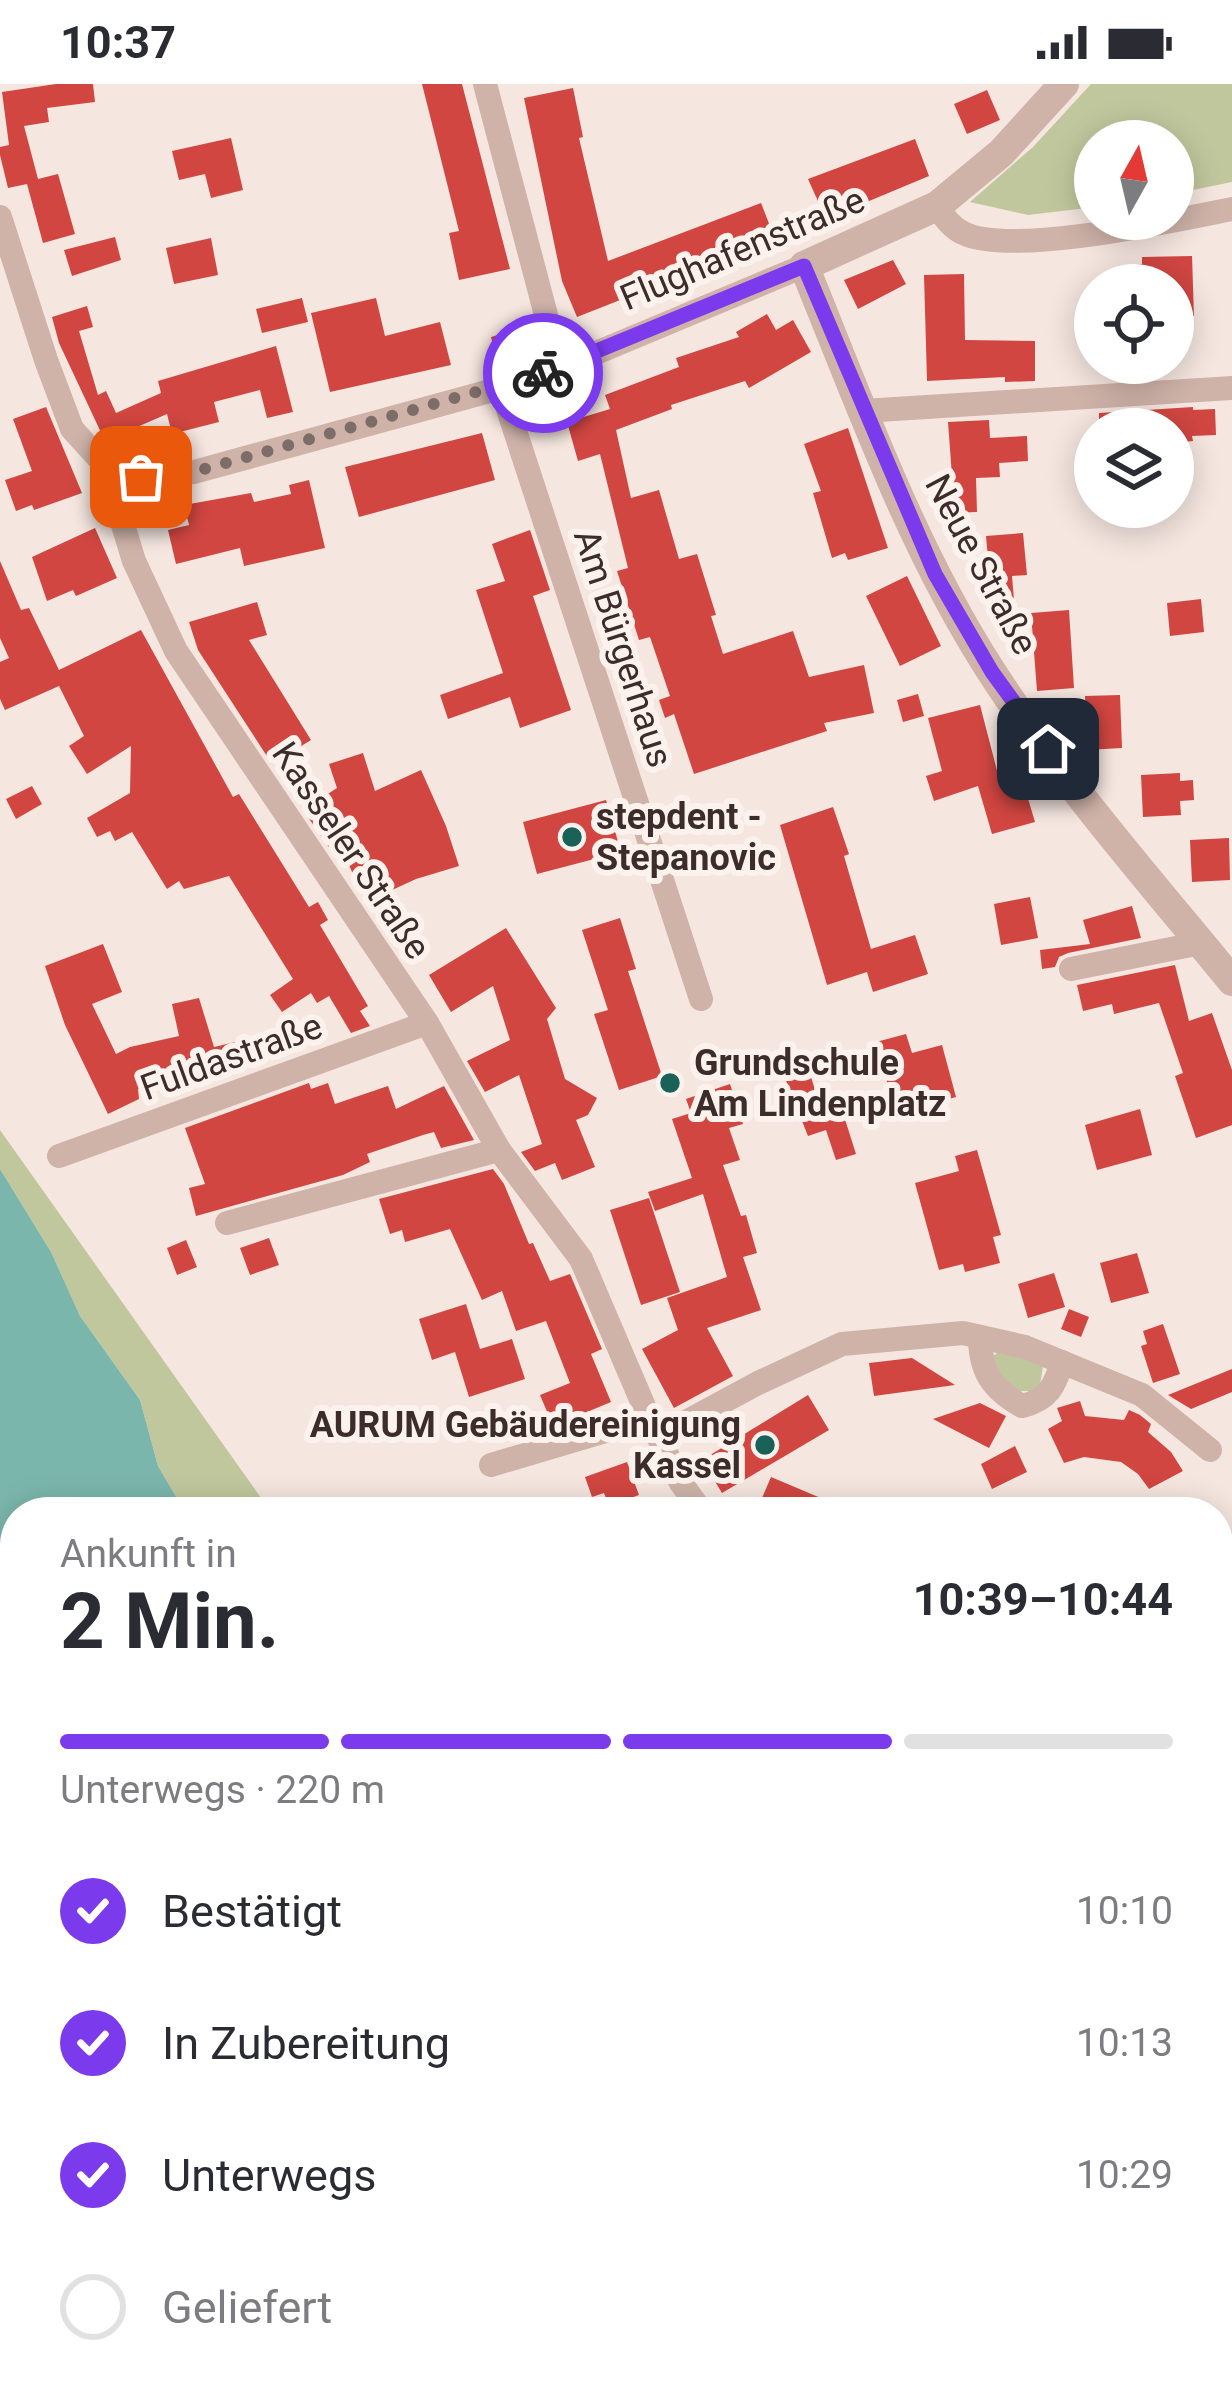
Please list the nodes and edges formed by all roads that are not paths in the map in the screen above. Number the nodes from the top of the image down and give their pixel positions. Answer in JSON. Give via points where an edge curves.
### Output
{"nodes":[{"id":1,"x":485,"y":84,"type":"edge"},
{"id":2,"x":1049,"y":91,"type":"edge"},
{"id":3,"x":937,"y":206,"type":"junction"},
{"id":4,"x":1232,"y":209,"type":"edge"},
{"id":5,"x":0,"y":217,"type":"edge"},
{"id":6,"x":804,"y":266,"type":"junction"},
{"id":7,"x":560,"y":368,"type":"junction"},
{"id":8,"x":501,"y":388,"type":"junction"},
{"id":9,"x":1232,"y":388,"type":"edge"},
{"id":10,"x":863,"y":411,"type":"junction"},
{"id":11,"x":129,"y":476,"type":"junction"},
{"id":12,"x":1201,"y":943,"type":"junction"},
{"id":13,"x":1071,"y":969,"type":"dead end"},
{"id":14,"x":1232,"y":982,"type":"edge"},
{"id":15,"x":701,"y":999,"type":"dead end"},
{"id":16,"x":428,"y":1023,"type":"junction"},
{"id":17,"x":499,"y":1150,"type":"junction"},
{"id":18,"x":59,"y":1156,"type":"dead end"},
{"id":19,"x":227,"y":1223,"type":"dead end"},
{"id":20,"x":980,"y":1337,"type":"junction"},
{"id":21,"x":1062,"y":1362,"type":"junction"},
{"id":22,"x":653,"y":1427,"type":"junction"},
{"id":23,"x":1210,"y":1450,"type":"dead end"},
{"id":24,"x":491,"y":1466,"type":"dead end"},
{"id":25,"x":691,"y":1497,"type":"edge"}],
"edges":[{"from":1,"to":7,"type":"street"},
{"from":2,"to":3,"type":"street","name":"Flughafenstraße","via":[[1001,153]]},
{"from":3,"to":4,"type":"street","via":[[961,232],[1014,241]]},
{"from":3,"to":6,"type":"street","name":"Flughafenstraße"},
{"from":5,"to":11,"type":"street","via":[[72,429],[103,463]]},
{"from":6,"to":7,"type":"street","name":"Flughafenstraße"},
{"from":6,"to":10,"type":"street","name":"Neue Straße"},
{"from":7,"to":8,"type":"street","name":"Flughafenstraße"},
{"from":8,"to":11,"type":"street","name":"Flughafenstraße","via":[[194,472]]},
{"from":8,"to":15,"type":"street","name":"Am Bürgerhaus"},
{"from":9,"to":10,"type":"street"},
{"from":10,"to":12,"type":"street","name":"Neue Straße","via":[[935,574],[992,672]]},
{"from":11,"to":16,"type":"street","name":"Kasseler Straße","via":[[123,525],[176,651]]},
{"from":12,"to":13,"type":"street"},
{"from":12,"to":14,"type":"street","name":"Neue Straße"},
{"from":16,"to":17,"type":"street","name":"Kasseler Straße"},
{"from":16,"to":18,"type":"street","name":"Fuldastraße"},
{"from":17,"to":19,"type":"street"},
{"from":17,"to":22,"type":"street","name":"Kasseler Straße","via":[[581,1258]]},
{"from":20,"to":21,"type":"street"},
{"from":20,"to":21,"type":"street","via":[[986,1376],[1022,1406],[1053,1388]]},
{"from":20,"to":22,"type":"street","via":[[842,1344]]},
{"from":21,"to":23,"type":"street","via":[[1142,1395]]},
{"from":22,"to":24,"type":"street"},
{"from":22,"to":25,"type":"street","name":"Kasseler Straße"}]}
